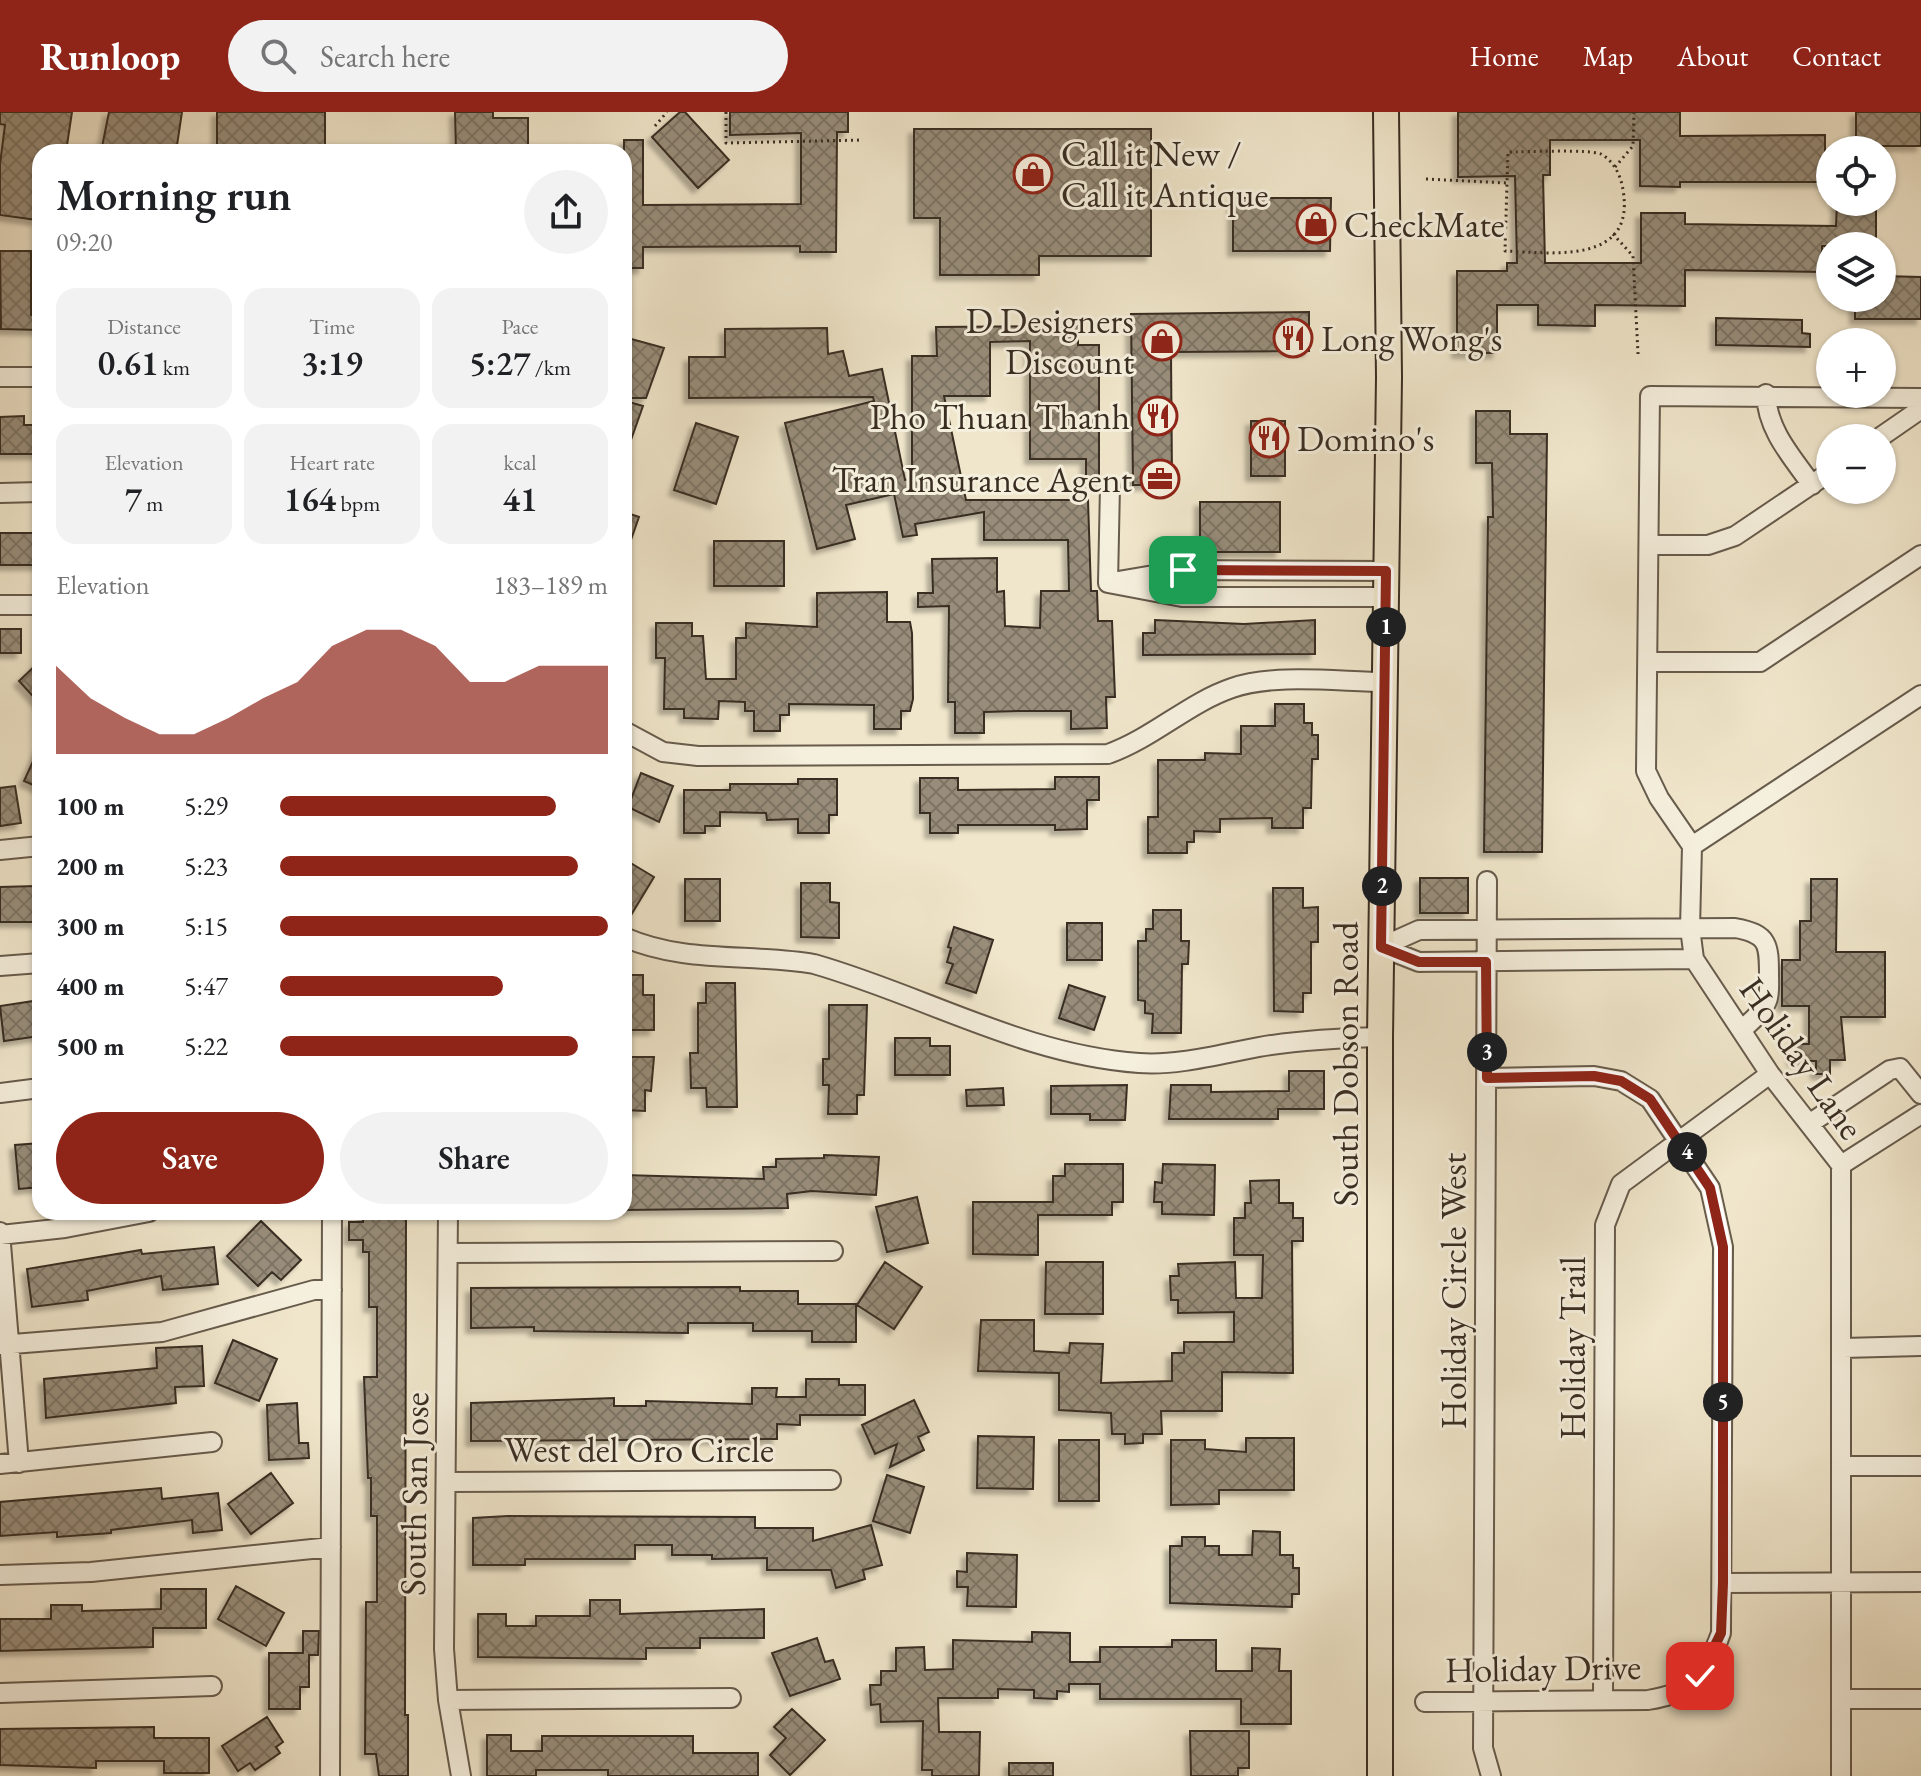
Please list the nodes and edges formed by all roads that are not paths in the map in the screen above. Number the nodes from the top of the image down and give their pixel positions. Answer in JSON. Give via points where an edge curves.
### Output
{"nodes":[{"id":1,"x":1386,"y":112,"type":"edge"},
{"id":2,"x":0,"y":377,"type":"edge"},
{"id":3,"x":32,"y":377,"type":"edge"},
{"id":4,"x":1766,"y":394,"type":"junction"},
{"id":5,"x":1921,"y":398,"type":"edge"},
{"id":6,"x":1921,"y":409,"type":"edge"},
{"id":7,"x":1896,"y":426,"type":"edge"},
{"id":8,"x":1816,"y":482,"type":"edge"},
{"id":9,"x":1812,"y":485,"type":"junction"},
{"id":10,"x":1110,"y":486,"type":"dead end"},
{"id":11,"x":32,"y":492,"type":"edge"},
{"id":12,"x":0,"y":493,"type":"edge"},
{"id":13,"x":1650,"y":545,"type":"junction"},
{"id":14,"x":1921,"y":555,"type":"edge"},
{"id":15,"x":1250,"y":570,"type":"junction"},
{"id":16,"x":1386,"y":571,"type":"junction"},
{"id":17,"x":1108,"y":583,"type":"junction"},
{"id":18,"x":1250,"y":597,"type":"junction"},
{"id":19,"x":1386,"y":597,"type":"junction"},
{"id":20,"x":0,"y":605,"type":"edge"},
{"id":21,"x":32,"y":605,"type":"edge"},
{"id":22,"x":1648,"y":662,"type":"junction"},
{"id":23,"x":1386,"y":682,"type":"junction"},
{"id":24,"x":1921,"y":695,"type":"edge"},
{"id":25,"x":632,"y":735,"type":"edge"},
{"id":26,"x":1692,"y":846,"type":"junction"},
{"id":27,"x":32,"y":847,"type":"edge"},
{"id":28,"x":0,"y":850,"type":"edge"},
{"id":29,"x":1487,"y":881,"type":"dead end"},
{"id":30,"x":1690,"y":928,"type":"junction"},
{"id":31,"x":1487,"y":929,"type":"junction"},
{"id":32,"x":632,"y":941,"type":"edge"},
{"id":33,"x":1381,"y":947,"type":"junction"},
{"id":34,"x":1694,"y":959,"type":"junction"},
{"id":35,"x":1486,"y":962,"type":"junction"},
{"id":36,"x":32,"y":964,"type":"edge"},
{"id":37,"x":0,"y":966,"type":"edge"},
{"id":38,"x":1742,"y":1030,"type":"junction"},
{"id":39,"x":1380,"y":1037,"type":"junction"},
{"id":40,"x":1770,"y":1074,"type":"junction"},
{"id":41,"x":1487,"y":1078,"type":"junction"},
{"id":42,"x":32,"y":1089,"type":"edge"},
{"id":43,"x":0,"y":1093,"type":"edge"},
{"id":44,"x":1921,"y":1094,"type":"edge"},
{"id":45,"x":1921,"y":1114,"type":"edge"},
{"id":46,"x":1809,"y":1124,"type":"junction"},
{"id":47,"x":1679,"y":1140,"type":"junction"},
{"id":48,"x":1841,"y":1165,"type":"junction"},
{"id":49,"x":107,"y":1220,"type":"edge"},
{"id":50,"x":332,"y":1220,"type":"edge"},
{"id":51,"x":448,"y":1220,"type":"edge"},
{"id":52,"x":0,"y":1234,"type":"edge"},
{"id":53,"x":833,"y":1251,"type":"dead end"},
{"id":54,"x":448,"y":1253,"type":"junction"},
{"id":55,"x":332,"y":1290,"type":"junction"},
{"id":56,"x":5,"y":1345,"type":"edge"},
{"id":57,"x":1921,"y":1346,"type":"edge"},
{"id":58,"x":1843,"y":1348,"type":"junction"},
{"id":59,"x":212,"y":1442,"type":"dead end"},
{"id":60,"x":10,"y":1464,"type":"edge"},
{"id":61,"x":1843,"y":1466,"type":"junction"},
{"id":62,"x":1921,"y":1466,"type":"edge"},
{"id":63,"x":831,"y":1480,"type":"dead end"},
{"id":64,"x":448,"y":1482,"type":"junction"},
{"id":65,"x":331,"y":1547,"type":"junction"},
{"id":66,"x":0,"y":1575,"type":"edge"},
{"id":67,"x":1841,"y":1581,"type":"junction"},
{"id":68,"x":1921,"y":1582,"type":"edge"},
{"id":69,"x":1723,"y":1583,"type":"junction"},
{"id":70,"x":212,"y":1686,"type":"dead end"},
{"id":71,"x":0,"y":1693,"type":"edge"},
{"id":72,"x":731,"y":1698,"type":"dead end"},
{"id":73,"x":1843,"y":1699,"type":"junction"},
{"id":74,"x":1921,"y":1699,"type":"edge"},
{"id":75,"x":448,"y":1700,"type":"junction"},
{"id":76,"x":1603,"y":1700,"type":"junction"},
{"id":77,"x":1483,"y":1701,"type":"junction"},
{"id":78,"x":1425,"y":1702,"type":"dead end"},
{"id":79,"x":330,"y":1776,"type":"edge"},
{"id":80,"x":461,"y":1776,"type":"edge"},
{"id":81,"x":1380,"y":1776,"type":"edge"},
{"id":82,"x":1491,"y":1776,"type":"edge"},
{"id":83,"x":1841,"y":1776,"type":"edge"}],
"edges":[{"from":1,"to":16,"type":"main road","name":"South Dobson Road"},
{"from":2,"to":3,"type":"street"},
{"from":4,"to":5,"type":"street"},
{"from":4,"to":9,"type":"street","via":[[1772,427]]},
{"from":4,"to":13,"type":"street","via":[[1650,396]]},
{"from":6,"to":7,"type":"street"},
{"from":8,"to":9,"type":"street"},
{"from":9,"to":13,"type":"street","via":[[1735,536],[1708,545]]},
{"from":10,"to":17,"type":"street"},
{"from":11,"to":12,"type":"street"},
{"from":13,"to":22,"type":"street"},
{"from":14,"to":22,"type":"street","via":[[1760,662]]},
{"from":15,"to":16,"type":"street"},
{"from":15,"to":17,"type":"street","via":[[1183,570]]},
{"from":15,"to":18,"type":"street"},
{"from":16,"to":19,"type":"main road","name":"South Dobson Road"},
{"from":17,"to":18,"type":"street","via":[[1182,597]]},
{"from":18,"to":19,"type":"street"},
{"from":19,"to":23,"type":"main road","name":"South Dobson Road"},
{"from":20,"to":21,"type":"street"},
{"from":22,"to":26,"type":"street","via":[[1646,771]]},
{"from":23,"to":25,"type":"street","via":[[1254,682],[1209,698],[1137,744],[1108,754],[698,756],[663,752]]},
{"from":23,"to":33,"type":"main road","name":"South Dobson Road"},
{"from":24,"to":26,"type":"street"},
{"from":26,"to":30,"type":"street","name":"Holiday Lane"},
{"from":27,"to":28,"type":"street"},
{"from":29,"to":31,"type":"street","name":"Holiday Circle West"},
{"from":30,"to":31,"type":"street"},
{"from":30,"to":34,"type":"street","name":"Holiday Lane"},
{"from":30,"to":38,"type":"street","via":[[1755,931],[1764,941],[1769,996]]},
{"from":31,"to":33,"type":"street","via":[[1419,930]]},
{"from":31,"to":35,"type":"street","name":"Holiday Circle West"},
{"from":32,"to":39,"type":"street","via":[[687,956],[814,964],[1041,1046],[1098,1059],[1143,1063],[1311,1039]]},
{"from":33,"to":35,"type":"street","via":[[1419,962]]},
{"from":33,"to":39,"type":"main road","name":"South Dobson Road"},
{"from":34,"to":35,"type":"street"},
{"from":34,"to":38,"type":"street","name":"Holiday Lane"},
{"from":35,"to":41,"type":"street","name":"Holiday Circle West"},
{"from":36,"to":37,"type":"street"},
{"from":38,"to":40,"type":"street","name":"Holiday Lane"},
{"from":39,"to":81,"type":"main road","name":"South Dobson Road"},
{"from":40,"to":46,"type":"street","name":"Holiday Lane"},
{"from":40,"to":47,"type":"street","name":"Holiday Trail"},
{"from":41,"to":47,"type":"street","name":"Holiday Drive","via":[[1594,1076],[1621,1081],[1650,1099]]},
{"from":41,"to":77,"type":"street","name":"Holiday Circle West"},
{"from":42,"to":43,"type":"street"},
{"from":44,"to":46,"type":"street","via":[[1906,1071],[1890,1070]]},
{"from":45,"to":48,"type":"street"},
{"from":46,"to":48,"type":"street","name":"Holiday Lane"},
{"from":47,"to":69,"type":"street","name":"Holiday Drive","via":[[1710,1188],[1723,1247]]},
{"from":47,"to":76,"type":"street","name":"Holiday Trail","via":[[1621,1184],[1605,1225]]},
{"from":48,"to":58,"type":"street","name":"Holiday Lane"},
{"from":49,"to":52,"type":"street"},
{"from":50,"to":55,"type":"street"},
{"from":51,"to":54,"type":"street","name":"South San Jose"},
{"from":52,"to":56,"type":"street"},
{"from":53,"to":54,"type":"street"},
{"from":54,"to":64,"type":"street","name":"South San Jose"},
{"from":55,"to":56,"type":"street","via":[[314,1290],[162,1332]]},
{"from":55,"to":65,"type":"street"},
{"from":56,"to":60,"type":"street"},
{"from":57,"to":58,"type":"street"},
{"from":58,"to":61,"type":"street","name":"Holiday Lane"},
{"from":59,"to":60,"type":"street"},
{"from":61,"to":62,"type":"street"},
{"from":61,"to":67,"type":"street","name":"Holiday Lane"},
{"from":63,"to":64,"type":"street","name":"West del Oro Circle"},
{"from":64,"to":75,"type":"street","name":"South San Jose"},
{"from":65,"to":66,"type":"street","via":[[91,1572]]},
{"from":65,"to":79,"type":"street"},
{"from":67,"to":68,"type":"street"},
{"from":67,"to":69,"type":"street"},
{"from":67,"to":73,"type":"street","name":"Holiday Lane"},
{"from":69,"to":76,"type":"street","name":"Holiday Drive","via":[[1721,1633],[1690,1688],[1648,1700]]},
{"from":70,"to":71,"type":"street"},
{"from":72,"to":75,"type":"street"},
{"from":73,"to":74,"type":"street"},
{"from":73,"to":83,"type":"street","name":"Holiday Lane"},
{"from":75,"to":80,"type":"street","name":"South San Jose"},
{"from":76,"to":77,"type":"street","name":"Holiday Drive"},
{"from":77,"to":78,"type":"street","name":"Holiday Drive"},
{"from":77,"to":82,"type":"street","name":"Holiday Circle West","via":[[1483,1748]]}]}
